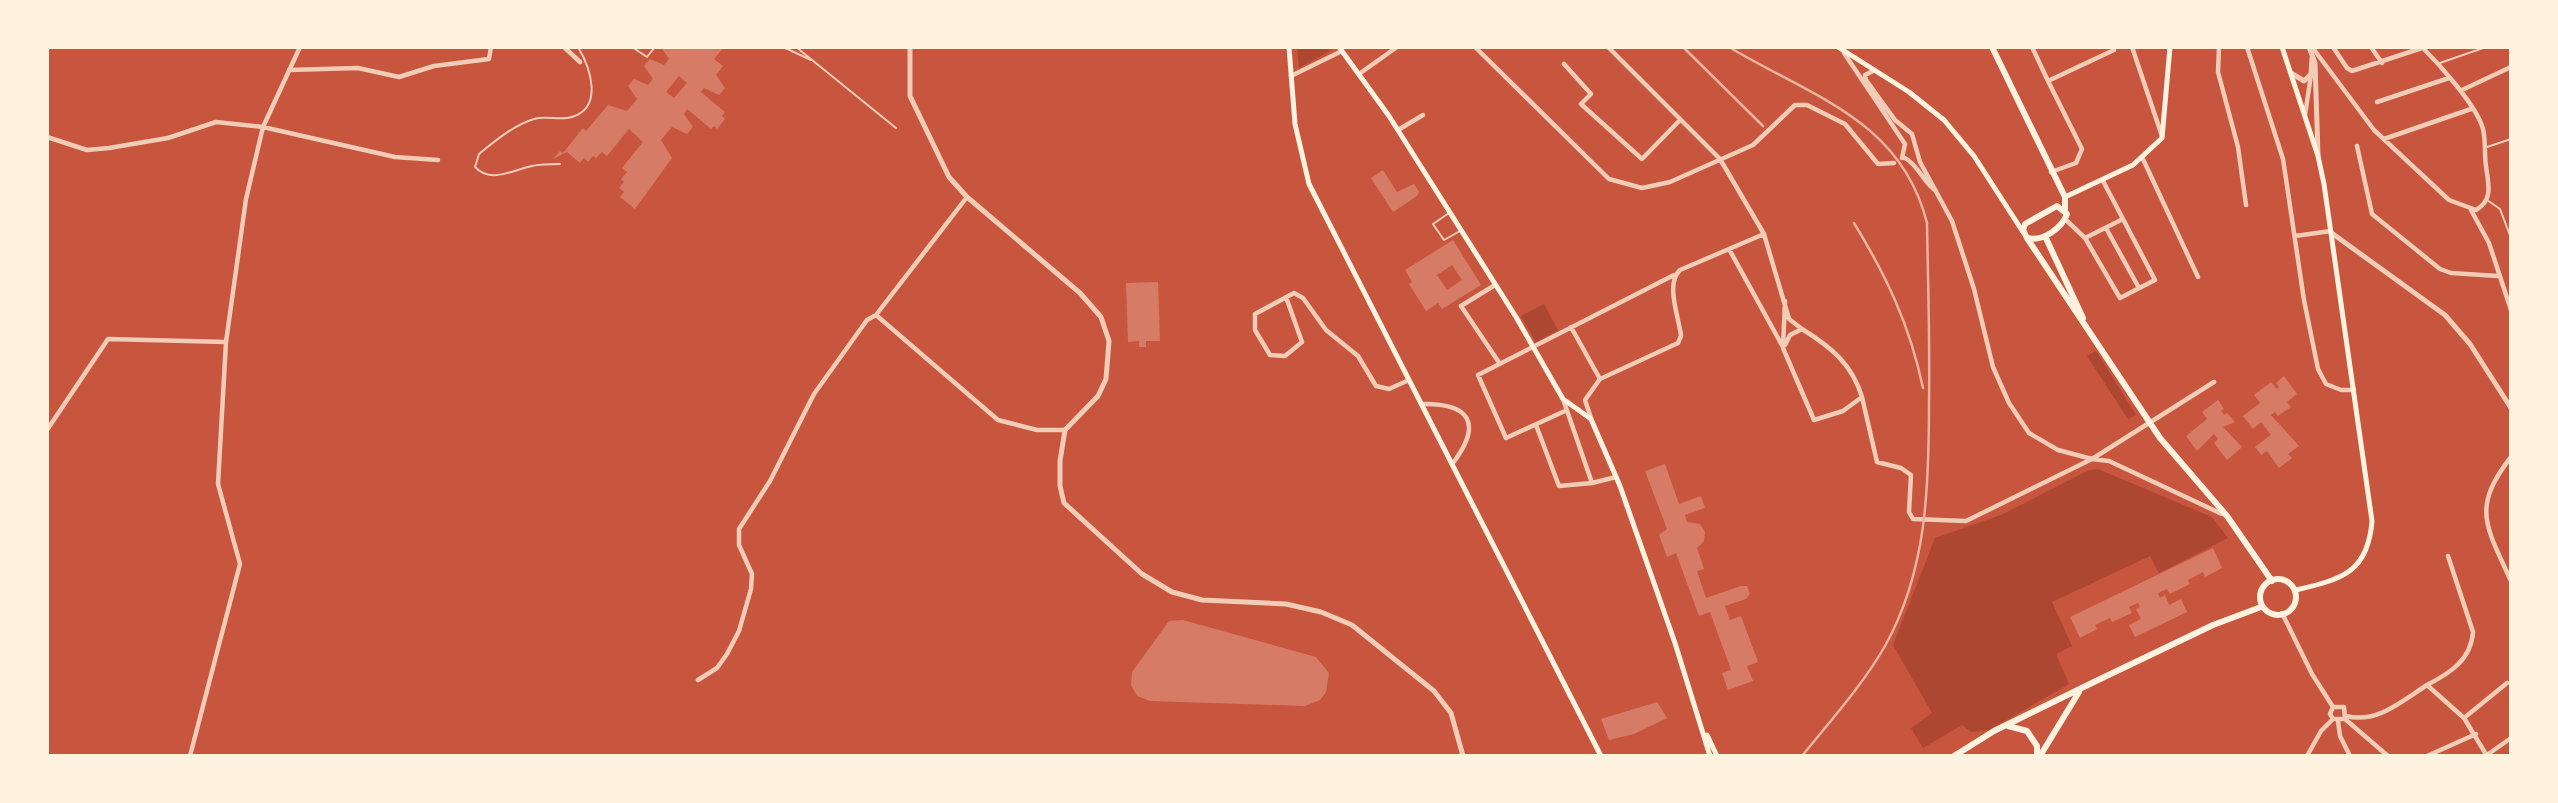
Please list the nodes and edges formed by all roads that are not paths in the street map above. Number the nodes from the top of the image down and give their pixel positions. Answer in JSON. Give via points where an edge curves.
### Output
{"nodes":[{"id":1,"x":300,"y":47,"type":"edge"},
{"id":2,"x":491,"y":47,"type":"edge"},
{"id":3,"x":564,"y":47,"type":"edge"},
{"id":4,"x":578,"y":47,"type":"edge"},
{"id":5,"x":632,"y":47,"type":"edge"},
{"id":6,"x":655,"y":47,"type":"edge"},
{"id":7,"x":783,"y":47,"type":"edge"},
{"id":8,"x":796,"y":47,"type":"edge"},
{"id":9,"x":910,"y":47,"type":"edge"},
{"id":10,"x":1289,"y":47,"type":"edge"},
{"id":11,"x":1397,"y":47,"type":"edge"},
{"id":12,"x":1475,"y":47,"type":"edge"},
{"id":13,"x":1608,"y":47,"type":"edge"},
{"id":14,"x":1838,"y":47,"type":"edge"},
{"id":15,"x":1992,"y":47,"type":"edge"},
{"id":16,"x":2032,"y":47,"type":"edge"},
{"id":17,"x":2114,"y":47,"type":"edge"},
{"id":18,"x":2132,"y":47,"type":"edge"},
{"id":19,"x":2170,"y":47,"type":"edge"},
{"id":20,"x":2219,"y":47,"type":"edge"},
{"id":21,"x":2247,"y":47,"type":"edge"},
{"id":22,"x":2282,"y":47,"type":"edge"},
{"id":23,"x":2311,"y":47,"type":"edge"},
{"id":24,"x":2333,"y":47,"type":"edge"},
{"id":25,"x":2371,"y":47,"type":"edge"},
{"id":26,"x":2486,"y":47,"type":"edge"},
{"id":27,"x":2422,"y":48,"type":"edge"},
{"id":28,"x":1341,"y":49,"type":"edge"},
{"id":29,"x":1844,"y":53,"type":"junction"},
{"id":30,"x":2312,"y":58,"type":"junction"},
{"id":31,"x":580,"y":62,"type":"dead end"},
{"id":32,"x":816,"y":62,"type":"junction"},
{"id":33,"x":2382,"y":63,"type":"junction"},
{"id":34,"x":1564,"y":64,"type":"dead end"},
{"id":35,"x":2439,"y":64,"type":"junction"},
{"id":36,"x":2511,"y":67,"type":"edge"},
{"id":37,"x":2288,"y":69,"type":"junction"},
{"id":38,"x":288,"y":70,"type":"junction"},
{"id":39,"x":1875,"y":70,"type":"junction"},
{"id":40,"x":1359,"y":74,"type":"junction"},
{"id":41,"x":2311,"y":74,"type":"junction"},
{"id":42,"x":1291,"y":76,"type":"junction"},
{"id":43,"x":2449,"y":78,"type":"junction"},
{"id":44,"x":2048,"y":81,"type":"junction"},
{"id":45,"x":2462,"y":90,"type":"junction"},
{"id":46,"x":2377,"y":102,"type":"dead end"},
{"id":47,"x":2471,"y":109,"type":"junction"},
{"id":48,"x":1423,"y":115,"type":"dead end"},
{"id":49,"x":2305,"y":117,"type":"junction"},
{"id":50,"x":1680,"y":120,"type":"junction"},
{"id":51,"x":263,"y":127,"type":"junction"},
{"id":52,"x":896,"y":128,"type":"dead end"},
{"id":53,"x":1398,"y":130,"type":"junction"},
{"id":54,"x":47,"y":136,"type":"edge"},
{"id":55,"x":2162,"y":138,"type":"junction"},
{"id":56,"x":2384,"y":139,"type":"junction"},
{"id":57,"x":2511,"y":139,"type":"edge"},
{"id":58,"x":2357,"y":146,"type":"dead end"},
{"id":59,"x":2486,"y":147,"type":"junction"},
{"id":60,"x":2318,"y":156,"type":"junction"},
{"id":61,"x":2142,"y":157,"type":"junction"},
{"id":62,"x":1720,"y":159,"type":"junction"},
{"id":63,"x":438,"y":160,"type":"dead end"},
{"id":64,"x":1894,"y":163,"type":"dead end"},
{"id":65,"x":560,"y":164,"type":"dead end"},
{"id":66,"x":2051,"y":172,"type":"junction"},
{"id":67,"x":2103,"y":181,"type":"junction"},
{"id":68,"x":1937,"y":191,"type":"junction"},
{"id":69,"x":967,"y":197,"type":"junction"},
{"id":70,"x":2065,"y":197,"type":"junction"},
{"id":71,"x":2486,"y":199,"type":"junction"},
{"id":72,"x":2246,"y":205,"type":"dead end"},
{"id":73,"x":2061,"y":207,"type":"junction"},
{"id":74,"x":2471,"y":210,"type":"junction"},
{"id":75,"x":1450,"y":213,"type":"junction"},
{"id":76,"x":2065,"y":219,"type":"junction"},
{"id":77,"x":2123,"y":219,"type":"junction"},
{"id":78,"x":2106,"y":228,"type":"junction"},
{"id":79,"x":1461,"y":230,"type":"junction"},
{"id":80,"x":2332,"y":232,"type":"junction"},
{"id":81,"x":1764,"y":234,"type":"junction"},
{"id":82,"x":2026,"y":236,"type":"junction"},
{"id":83,"x":2045,"y":236,"type":"junction"},
{"id":84,"x":2295,"y":236,"type":"junction"},
{"id":85,"x":2085,"y":238,"type":"junction"},
{"id":86,"x":2511,"y":238,"type":"edge"},
{"id":87,"x":1729,"y":249,"type":"junction"},
{"id":88,"x":1674,"y":275,"type":"junction"},
{"id":89,"x":2498,"y":276,"type":"junction"},
{"id":90,"x":2198,"y":277,"type":"dead end"},
{"id":91,"x":1495,"y":285,"type":"junction"},
{"id":92,"x":2139,"y":288,"type":"junction"},
{"id":93,"x":1286,"y":297,"type":"junction"},
{"id":94,"x":1786,"y":301,"type":"junction"},
{"id":95,"x":2511,"y":310,"type":"edge"},
{"id":96,"x":876,"y":315,"type":"junction"},
{"id":97,"x":1571,"y":327,"type":"junction"},
{"id":98,"x":1802,"y":329,"type":"junction"},
{"id":99,"x":2091,"y":336,"type":"junction"},
{"id":100,"x":226,"y":342,"type":"junction"},
{"id":101,"x":1533,"y":347,"type":"junction"},
{"id":102,"x":1783,"y":348,"type":"junction"},
{"id":103,"x":1500,"y":364,"type":"junction"},
{"id":104,"x":1600,"y":379,"type":"junction"},
{"id":105,"x":1409,"y":380,"type":"junction"},
{"id":106,"x":2214,"y":382,"type":"dead end"},
{"id":107,"x":2354,"y":390,"type":"junction"},
{"id":108,"x":1862,"y":397,"type":"junction"},
{"id":109,"x":2508,"y":397,"type":"edge"},
{"id":110,"x":1563,"y":399,"type":"junction"},
{"id":111,"x":1421,"y":404,"type":"junction"},
{"id":112,"x":2511,"y":408,"type":"edge"},
{"id":113,"x":1565,"y":411,"type":"junction"},
{"id":114,"x":1591,"y":419,"type":"junction"},
{"id":115,"x":2149,"y":422,"type":"junction"},
{"id":116,"x":1535,"y":425,"type":"junction"},
{"id":117,"x":47,"y":430,"type":"edge"},
{"id":118,"x":1065,"y":430,"type":"junction"},
{"id":119,"x":2511,"y":457,"type":"edge"},
{"id":120,"x":2092,"y":459,"type":"junction"},
{"id":121,"x":1453,"y":463,"type":"junction"},
{"id":122,"x":1616,"y":477,"type":"junction"},
{"id":123,"x":1592,"y":483,"type":"junction"},
{"id":124,"x":2227,"y":516,"type":"junction"},
{"id":125,"x":2448,"y":556,"type":"dead end"},
{"id":126,"x":2272,"y":581,"type":"junction"},
{"id":127,"x":2511,"y":581,"type":"edge"},
{"id":128,"x":2297,"y":590,"type":"junction"},
{"id":129,"x":2261,"y":607,"type":"junction"},
{"id":130,"x":2282,"y":614,"type":"junction"},
{"id":131,"x":698,"y":680,"type":"dead end"},
{"id":132,"x":2507,"y":683,"type":"dead end"},
{"id":133,"x":2427,"y":685,"type":"junction"},
{"id":134,"x":2081,"y":689,"type":"junction"},
{"id":135,"x":2333,"y":706,"type":"junction"},
{"id":136,"x":2345,"y":717,"type":"junction"},
{"id":137,"x":2464,"y":718,"type":"junction"},
{"id":138,"x":1700,"y":719,"type":"junction"},
{"id":139,"x":2335,"y":720,"type":"junction"},
{"id":140,"x":2008,"y":726,"type":"junction"},
{"id":141,"x":2476,"y":734,"type":"junction"},
{"id":142,"x":2511,"y":738,"type":"edge"},
{"id":143,"x":2487,"y":755,"type":"edge"},
{"id":144,"x":190,"y":756,"type":"edge"},
{"id":145,"x":1462,"y":756,"type":"edge"},
{"id":146,"x":1600,"y":756,"type":"edge"},
{"id":147,"x":1710,"y":756,"type":"edge"},
{"id":148,"x":1717,"y":756,"type":"edge"},
{"id":149,"x":1954,"y":756,"type":"edge"},
{"id":150,"x":2039,"y":756,"type":"edge"},
{"id":151,"x":2307,"y":756,"type":"edge"},
{"id":152,"x":2350,"y":756,"type":"edge"},
{"id":153,"x":2388,"y":756,"type":"edge"},
{"id":154,"x":2427,"y":756,"type":"edge"}],
"edges":[{"from":1,"to":38,"type":"street"},
{"from":2,"to":38,"type":"street","via":[[489,59],[434,66],[399,77],[358,68]]},
{"from":3,"to":31,"type":"street"},
{"from":4,"to":65,"type":"lane","via":[[591,68],[587,105],[569,118],[534,119],[519,126],[479,154],[475,167],[494,177],[534,165]]},
{"from":5,"to":6,"type":"lane","via":[[648,57]]},
{"from":7,"to":32,"type":"lane"},
{"from":8,"to":32,"type":"lane"},
{"from":9,"to":69,"type":"street","via":[[910,96],[949,177]]},
{"from":10,"to":42,"type":"main road"},
{"from":11,"to":40,"type":"street"},
{"from":12,"to":62,"type":"street","via":[[1609,179],[1642,188],[1670,182]]},
{"from":13,"to":50,"type":"street"},
{"from":14,"to":29,"type":"main road"},
{"from":15,"to":66,"type":"main road"},
{"from":16,"to":44,"type":"street"},
{"from":17,"to":44,"type":"street"},
{"from":18,"to":55,"type":"street"},
{"from":19,"to":55,"type":"main road"},
{"from":20,"to":72,"type":"street","via":[[2218,72],[2238,147]]},
{"from":21,"to":84,"type":"street","via":[[2283,159]]},
{"from":22,"to":37,"type":"main road"},
{"from":23,"to":30,"type":"street"},
{"from":23,"to":56,"type":"street"},
{"from":24,"to":33,"type":"street","via":[[2352,71]]},
{"from":25,"to":33,"type":"street"},
{"from":26,"to":35,"type":"lane"},
{"from":27,"to":33,"type":"street"},
{"from":27,"to":35,"type":"street"},
{"from":28,"to":40,"type":"main road"},
{"from":28,"to":42,"type":"street"},
{"from":29,"to":39,"type":"main road"},
{"from":29,"to":68,"type":"street","via":[[1905,144],[1903,157]]},
{"from":30,"to":41,"type":"street"},
{"from":30,"to":60,"type":"street"},
{"from":32,"to":52,"type":"lane"},
{"from":34,"to":50,"type":"street","via":[[1591,93],[1581,104],[1642,159]]},
{"from":35,"to":43,"type":"street"},
{"from":36,"to":45,"type":"street"},
{"from":37,"to":41,"type":"street","via":[[2300,81]]},
{"from":37,"to":49,"type":"main road"},
{"from":38,"to":51,"type":"street"},
{"from":39,"to":68,"type":"street","via":[[1865,75],[1866,80],[1912,135],[1920,162]]},
{"from":39,"to":82,"type":"main road","via":[[1944,120],[1974,156]]},
{"from":40,"to":53,"type":"main road"},
{"from":41,"to":49,"type":"street"},
{"from":42,"to":105,"type":"main road","via":[[1295,124],[1309,184]]},
{"from":43,"to":45,"type":"street"},
{"from":43,"to":46,"type":"street"},
{"from":44,"to":66,"type":"street","via":[[2082,149],[2076,163]]},
{"from":45,"to":47,"type":"street"},
{"from":47,"to":56,"type":"street"},
{"from":47,"to":59,"type":"street","via":[[2482,125]]},
{"from":48,"to":53,"type":"street"},
{"from":49,"to":60,"type":"main road"},
{"from":50,"to":62,"type":"street"},
{"from":51,"to":54,"type":"street","via":[[216,122],[168,138],[87,150]]},
{"from":51,"to":63,"type":"street","via":[[394,158]]},
{"from":51,"to":100,"type":"street","via":[[246,199]]},
{"from":53,"to":75,"type":"main road"},
{"from":55,"to":61,"type":"main road"},
{"from":56,"to":74,"type":"street","via":[[2449,200]]},
{"from":57,"to":59,"type":"lane"},
{"from":58,"to":89,"type":"street","via":[[2372,214],[2440,269]]},
{"from":59,"to":71,"type":"street"},
{"from":60,"to":80,"type":"main road"},
{"from":61,"to":67,"type":"main road"},
{"from":61,"to":90,"type":"street"},
{"from":62,"to":64,"type":"street","via":[[1753,145],[1796,105],[1807,104],[1845,124],[1878,164]]},
{"from":62,"to":81,"type":"street"},
{"from":66,"to":70,"type":"main road"},
{"from":67,"to":70,"type":"main road"},
{"from":67,"to":77,"type":"street"},
{"from":68,"to":120,"type":"street","via":[[1956,232],[1993,367],[2009,403],[2029,433],[2058,450]]},
{"from":69,"to":96,"type":"street"},
{"from":69,"to":118,"type":"street","via":[[1080,293],[1101,317],[1109,341],[1106,379],[1098,397]]},
{"from":70,"to":73,"type":"main road"},
{"from":71,"to":74,"type":"street"},
{"from":71,"to":86,"type":"lane","via":[[2500,209]]},
{"from":73,"to":76,"type":"main road"},
{"from":73,"to":82,"type":"main road","via":[[2030,220],[2023,227]]},
{"from":74,"to":89,"type":"street","via":[[2481,224]]},
{"from":75,"to":79,"type":"main road"},
{"from":75,"to":79,"type":"lane","via":[[1433,224],[1444,240]]},
{"from":76,"to":83,"type":"main road"},
{"from":76,"to":85,"type":"street"},
{"from":77,"to":78,"type":"street"},
{"from":77,"to":92,"type":"street","via":[[2155,280]]},
{"from":78,"to":85,"type":"street"},
{"from":78,"to":92,"type":"street"},
{"from":79,"to":91,"type":"main road"},
{"from":80,"to":84,"type":"street"},
{"from":80,"to":107,"type":"main road"},
{"from":80,"to":109,"type":"street","via":[[2445,315]]},
{"from":81,"to":87,"type":"street"},
{"from":81,"to":94,"type":"street"},
{"from":82,"to":83,"type":"main road"},
{"from":82,"to":99,"type":"main road"},
{"from":83,"to":99,"type":"main road"},
{"from":84,"to":107,"type":"street","via":[[2318,369],[2326,384]]},
{"from":85,"to":92,"type":"street","via":[[2120,298]]},
{"from":87,"to":88,"type":"street"},
{"from":87,"to":102,"type":"street"},
{"from":88,"to":97,"type":"street"},
{"from":88,"to":104,"type":"street","via":[[1678,343]]},
{"from":89,"to":95,"type":"street"},
{"from":91,"to":101,"type":"main road"},
{"from":91,"to":103,"type":"street","via":[[1461,306]]},
{"from":93,"to":93,"type":"street","via":[[1266,306],[1253,319],[1264,347],[1277,357],[1295,351],[1302,342]]},
{"from":93,"to":105,"type":"street","via":[[1294,293],[1303,298],[1326,330],[1358,356],[1380,389]]},
{"from":94,"to":98,"type":"street","via":[[1789,319]]},
{"from":94,"to":102,"type":"street"},
{"from":96,"to":118,"type":"street","via":[[998,420],[1037,430]]},
{"from":96,"to":131,"type":"street","via":[[867,320],[814,394],[770,481],[739,529],[738,545],[752,574],[751,589],[727,654],[717,668]]},
{"from":97,"to":101,"type":"street"},
{"from":97,"to":104,"type":"street"},
{"from":98,"to":102,"type":"street","via":[[1790,335]]},
{"from":98,"to":108,"type":"street","via":[[1826,343],[1855,374]]},
{"from":99,"to":115,"type":"main road"},
{"from":100,"to":117,"type":"street","via":[[108,339]]},
{"from":100,"to":144,"type":"street","via":[[218,484],[240,565]]},
{"from":101,"to":103,"type":"street"},
{"from":101,"to":110,"type":"main road"},
{"from":102,"to":108,"type":"street","via":[[1814,420],[1843,411]]},
{"from":103,"to":116,"type":"street","via":[[1478,375],[1506,438]]},
{"from":104,"to":114,"type":"street","via":[[1586,400]]},
{"from":105,"to":111,"type":"main road"},
{"from":106,"to":115,"type":"street"},
{"from":107,"to":128,"type":"main road","via":[[2372,521],[2367,552],[2352,570]]},
{"from":108,"to":120,"type":"street","via":[[1877,462],[1911,475],[1909,512],[1913,519],[1966,521]]},
{"from":109,"to":112,"type":"street"},
{"from":110,"to":113,"type":"street"},
{"from":110,"to":114,"type":"main road"},
{"from":111,"to":121,"type":"main road"},
{"from":111,"to":121,"type":"street","via":[[1442,404],[1470,420],[1471,429]]},
{"from":113,"to":116,"type":"street"},
{"from":113,"to":123,"type":"street"},
{"from":114,"to":122,"type":"main road"},
{"from":115,"to":120,"type":"street"},
{"from":115,"to":124,"type":"main road"},
{"from":116,"to":123,"type":"street","via":[[1559,486]]},
{"from":118,"to":145,"type":"street","via":[[1060,461],[1064,503],[1142,574],[1172,592],[1202,600],[1286,604],[1352,625],[1434,691],[1451,713]]},
{"from":119,"to":127,"type":"street","via":[[2487,493],[2485,513]]},
{"from":120,"to":124,"type":"street","via":[[2109,461]]},
{"from":121,"to":146,"type":"main road"},
{"from":122,"to":123,"type":"street"},
{"from":122,"to":138,"type":"main road"},
{"from":124,"to":126,"type":"main road"},
{"from":125,"to":133,"type":"street","via":[[2473,632],[2472,645],[2447,674]]},
{"from":126,"to":128,"type":"main road","via":[[2288,581]]},
{"from":126,"to":129,"type":"main road","via":[[2259,593]]},
{"from":128,"to":130,"type":"main road","via":[[2295,602]]},
{"from":129,"to":130,"type":"main road"},
{"from":129,"to":134,"type":"main road","via":[[2202,630]]},
{"from":130,"to":135,"type":"street"},
{"from":132,"to":137,"type":"street"},
{"from":133,"to":136,"type":"street","via":[[2376,716]]},
{"from":133,"to":137,"type":"street"},
{"from":134,"to":140,"type":"main road"},
{"from":134,"to":150,"type":"main road"},
{"from":135,"to":136,"type":"street","via":[[2344,707]]},
{"from":135,"to":139,"type":"street","via":[[2330,714]]},
{"from":136,"to":139,"type":"street"},
{"from":136,"to":153,"type":"street"},
{"from":137,"to":141,"type":"street"},
{"from":138,"to":147,"type":"main road"},
{"from":138,"to":148,"type":"main road"},
{"from":139,"to":151,"type":"street","via":[[2321,731]]},
{"from":139,"to":152,"type":"street"},
{"from":140,"to":149,"type":"main road"},
{"from":140,"to":150,"type":"main road","via":[[2027,732]]},
{"from":141,"to":143,"type":"street"},
{"from":141,"to":154,"type":"street"},
{"from":142,"to":143,"type":"street"}]}
